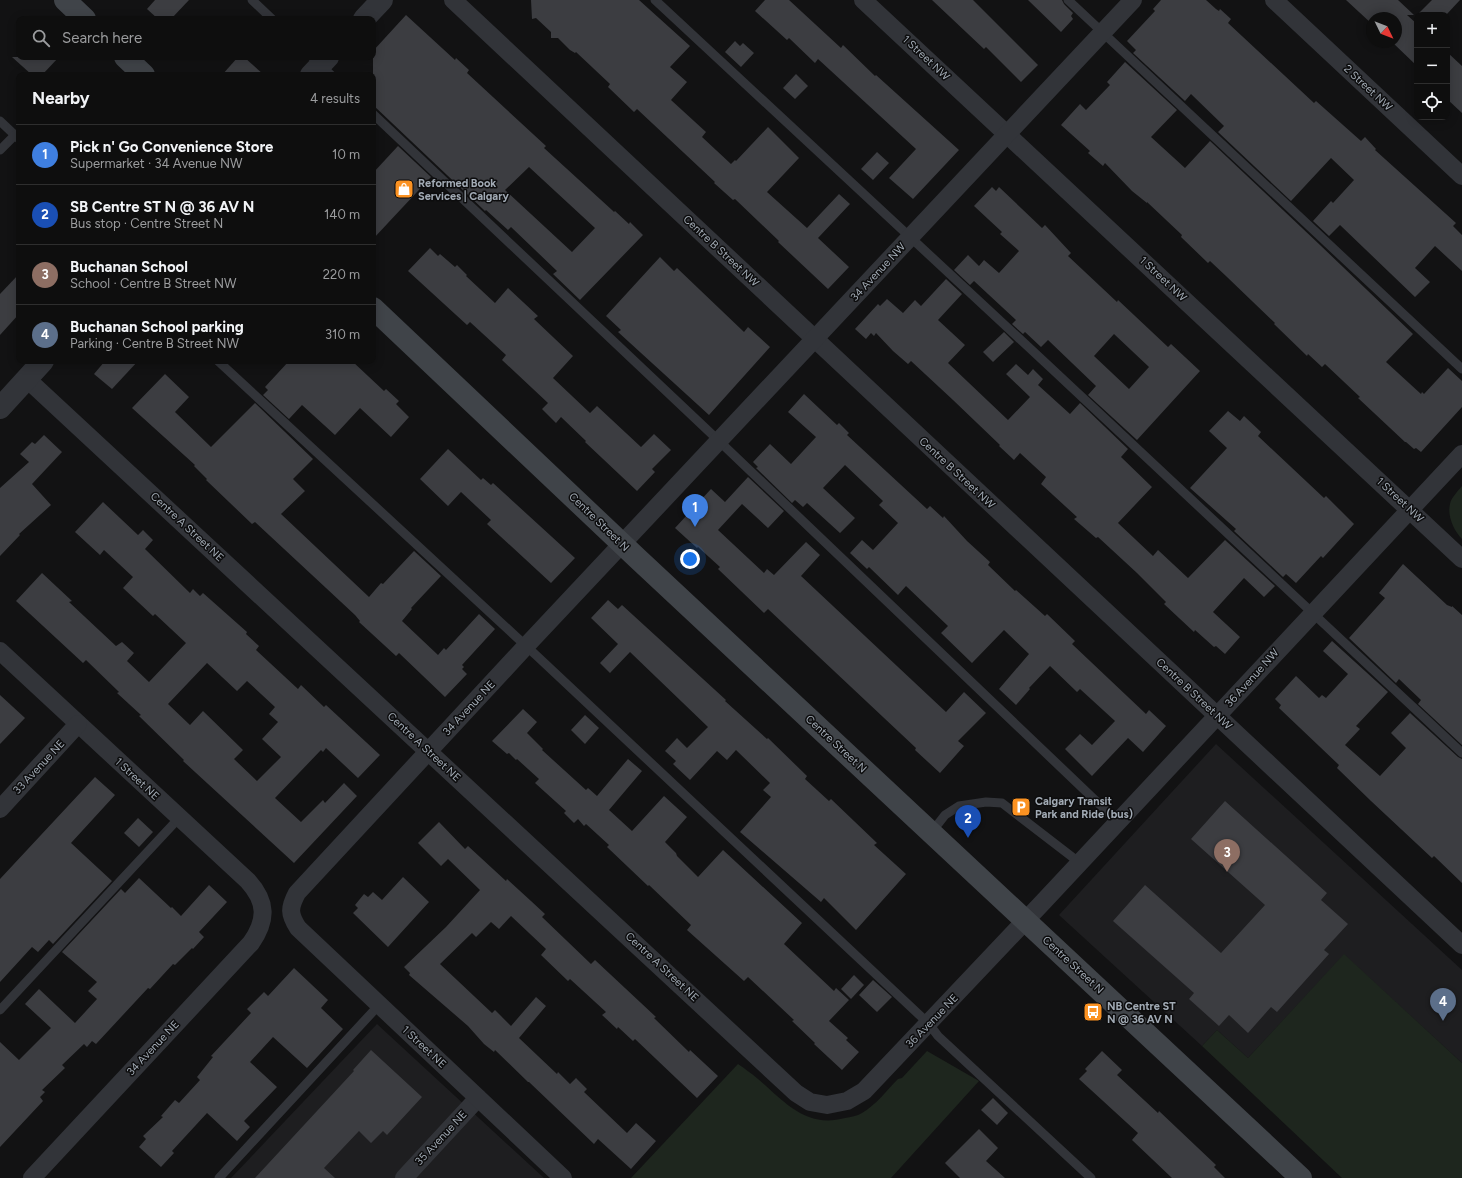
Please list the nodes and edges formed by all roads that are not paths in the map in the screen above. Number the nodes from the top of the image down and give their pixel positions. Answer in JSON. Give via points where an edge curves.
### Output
{"nodes":[{"id":1,"x":65,"y":0,"type":"edge"},
{"id":2,"x":252,"y":0,"type":"edge"},
{"id":3,"x":382,"y":0,"type":"edge"},
{"id":4,"x":453,"y":0,"type":"edge"},
{"id":5,"x":655,"y":0,"type":"edge"},
{"id":6,"x":863,"y":0,"type":"edge"},
{"id":7,"x":1068,"y":0,"type":"edge"},
{"id":8,"x":1133,"y":0,"type":"edge"},
{"id":9,"x":1274,"y":0,"type":"edge"},
{"id":10,"x":82,"y":16,"type":"edge"},
{"id":11,"x":269,"y":16,"type":"edge"},
{"id":12,"x":367,"y":16,"type":"edge"},
{"id":13,"x":1102,"y":33,"type":"junction"},
{"id":14,"x":128,"y":60,"type":"edge"},
{"id":15,"x":141,"y":72,"type":"edge"},
{"id":16,"x":376,"y":117,"type":"edge"},
{"id":17,"x":0,"y":121,"type":"edge"},
{"id":18,"x":1007,"y":134,"type":"junction"},
{"id":19,"x":16,"y":136,"type":"edge"},
{"id":20,"x":16,"y":138,"type":"edge"},
{"id":21,"x":0,"y":150,"type":"edge"},
{"id":22,"x":1462,"y":176,"type":"edge"},
{"id":23,"x":911,"y":237,"type":"junction"},
{"id":24,"x":376,"y":311,"type":"edge"},
{"id":25,"x":816,"y":339,"type":"junction"},
{"id":26,"x":40,"y":364,"type":"edge"},
{"id":27,"x":221,"y":364,"type":"edge"},
{"id":28,"x":1462,"y":369,"type":"edge"},
{"id":29,"x":27,"y":379,"type":"junction"},
{"id":30,"x":0,"y":408,"type":"edge"},
{"id":31,"x":719,"y":441,"type":"junction"},
{"id":32,"x":1462,"y":454,"type":"edge"},
{"id":33,"x":1410,"y":510,"type":"junction"},
{"id":34,"x":623,"y":544,"type":"junction"},
{"id":35,"x":1462,"y":559,"type":"edge"},
{"id":36,"x":1312,"y":613,"type":"junction"},
{"id":37,"x":526,"y":646,"type":"junction"},
{"id":38,"x":0,"y":651,"type":"edge"},
{"id":39,"x":1218,"y":716,"type":"junction"},
{"id":40,"x":78,"y":724,"type":"junction"},
{"id":41,"x":429,"y":751,"type":"junction"},
{"id":42,"x":1462,"y":753,"type":"edge"},
{"id":43,"x":0,"y":809,"type":"edge"},
{"id":44,"x":179,"y":818,"type":"junction"},
{"id":45,"x":1118,"y":822,"type":"junction"},
{"id":46,"x":931,"y":833,"type":"junction"},
{"id":47,"x":1080,"y":863,"type":"junction"},
{"id":48,"x":262,"y":912,"type":"joint"},
{"id":49,"x":290,"y":912,"type":"joint"},
{"id":50,"x":1026,"y":920,"type":"junction"},
{"id":51,"x":1462,"y":945,"type":"edge"},
{"id":52,"x":379,"y":1005,"type":"junction"},
{"id":53,"x":0,"y":1010,"type":"edge"},
{"id":54,"x":928,"y":1024,"type":"junction"},
{"id":55,"x":478,"y":1098,"type":"junction"},
{"id":56,"x":827,"y":1105,"type":"joint"},
{"id":57,"x":32,"y":1178,"type":"edge"},
{"id":58,"x":219,"y":1178,"type":"edge"},
{"id":59,"x":404,"y":1178,"type":"edge"},
{"id":60,"x":563,"y":1178,"type":"edge"},
{"id":61,"x":1091,"y":1178,"type":"edge"},
{"id":62,"x":1301,"y":1178,"type":"edge"}],
"edges":[{"from":1,"to":10,"type":"main road"},
{"from":2,"to":11,"type":"lane"},
{"from":3,"to":12,"type":"street"},
{"from":4,"to":25,"type":"street","name":"Centre B Street NW"},
{"from":5,"to":23,"type":"lane"},
{"from":6,"to":18,"type":"street","name":"1 Street NW"},
{"from":7,"to":13,"type":"lane"},
{"from":8,"to":13,"type":"street","name":"34 Avenue NW"},
{"from":9,"to":22,"type":"street","name":"2 Street NW"},
{"from":13,"to":18,"type":"street","name":"34 Avenue NW"},
{"from":13,"to":28,"type":"lane"},
{"from":14,"to":15,"type":"main road"},
{"from":16,"to":31,"type":"lane"},
{"from":17,"to":19,"type":"lane"},
{"from":18,"to":23,"type":"street","name":"34 Avenue NW"},
{"from":18,"to":33,"type":"street","name":"1 Street NW"},
{"from":20,"to":21,"type":"lane"},
{"from":23,"to":25,"type":"street","name":"34 Avenue NW"},
{"from":23,"to":36,"type":"lane"},
{"from":24,"to":34,"type":"main road","name":"Centre Street N"},
{"from":25,"to":31,"type":"street","name":"34 Avenue NW"},
{"from":25,"to":39,"type":"street","name":"Centre B Street NW"},
{"from":26,"to":29,"type":"street"},
{"from":27,"to":37,"type":"lane"},
{"from":29,"to":30,"type":"street"},
{"from":29,"to":41,"type":"street","name":"Centre A Street NE"},
{"from":31,"to":34,"type":"street","name":"34 Avenue NW"},
{"from":31,"to":45,"type":"lane"},
{"from":32,"to":33,"type":"street","name":"36 Avenue NW"},
{"from":33,"to":35,"type":"street","name":"1 Street NW"},
{"from":33,"to":36,"type":"street","name":"36 Avenue NW"},
{"from":34,"to":37,"type":"street","name":"34 Avenue NE"},
{"from":34,"to":46,"type":"main road","name":"Centre Street N"},
{"from":36,"to":39,"type":"street","name":"36 Avenue NW"},
{"from":36,"to":42,"type":"lane"},
{"from":37,"to":41,"type":"street","name":"34 Avenue NE"},
{"from":37,"to":54,"type":"lane"},
{"from":38,"to":40,"type":"street","name":"1 Street NE"},
{"from":39,"to":45,"type":"street","name":"36 Avenue NW"},
{"from":39,"to":51,"type":"street","name":"Centre B Street NW"},
{"from":40,"to":43,"type":"street","name":"33 Avenue NE"},
{"from":40,"to":44,"type":"street","name":"1 Street NE"},
{"from":41,"to":49,"type":"street","name":"34 Avenue NE","via":[[297,893]]},
{"from":41,"to":56,"type":"street","name":"Centre A Street NE","via":[[796,1093],[810,1102]]},
{"from":44,"to":48,"type":"street","name":"1 Street NE","via":[[256,890]]},
{"from":44,"to":53,"type":"lane"},
{"from":45,"to":47,"type":"street","name":"36 Avenue NW"},
{"from":46,"to":47,"type":"lane","via":[[945,815],[960,806],[986,802],[1002,803]]},
{"from":46,"to":50,"type":"main road","name":"Centre Street N"},
{"from":47,"to":50,"type":"street","name":"36 Avenue NW"},
{"from":48,"to":57,"type":"street","name":"34 Avenue NE","via":[[259,931],[250,943]]},
{"from":49,"to":52,"type":"street","name":"1 Street NE","via":[[298,928]]},
{"from":50,"to":54,"type":"street","name":"36 Avenue NE"},
{"from":50,"to":62,"type":"main road","name":"Centre Street N"},
{"from":52,"to":55,"type":"street","name":"1 Street NE"},
{"from":52,"to":58,"type":"lane"},
{"from":54,"to":56,"type":"street","name":"36 Avenue NE","via":[[864,1091],[847,1102]]},
{"from":54,"to":61,"type":"lane"},
{"from":55,"to":59,"type":"street","name":"35 Avenue NE"},
{"from":55,"to":60,"type":"street","name":"1 Street NE"}]}
